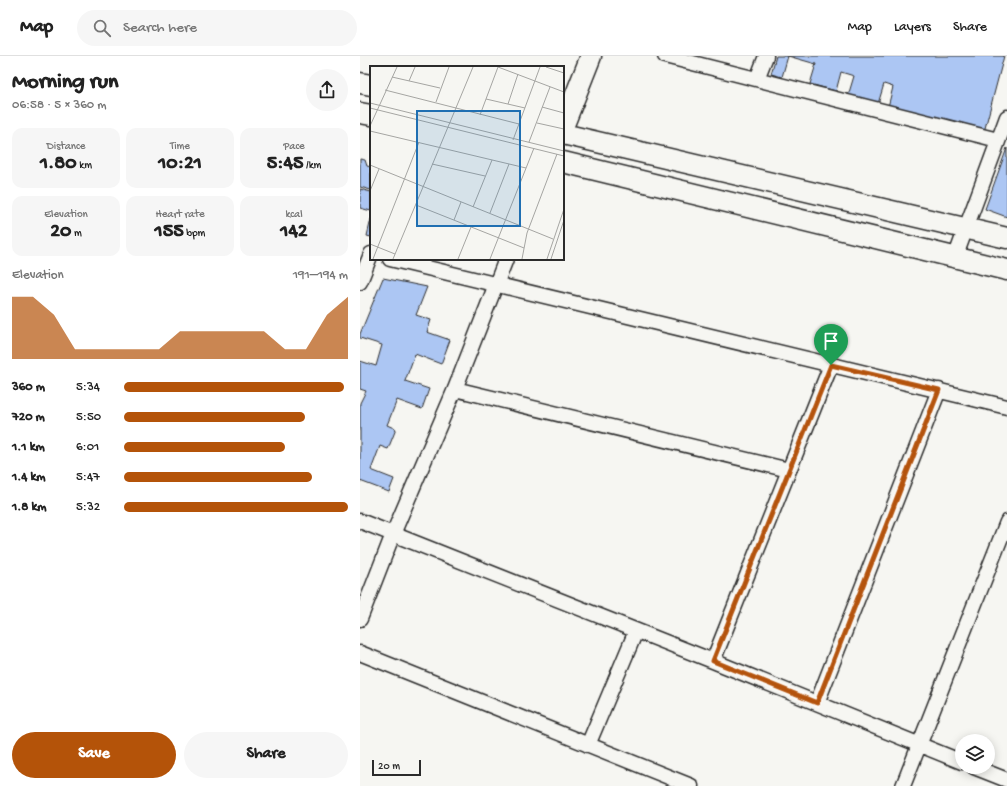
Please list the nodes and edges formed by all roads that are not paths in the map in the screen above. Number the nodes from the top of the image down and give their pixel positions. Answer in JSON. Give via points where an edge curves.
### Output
{"nodes":[{"id":1,"x":591,"y":56,"type":"edge"},
{"id":2,"x":665,"y":56,"type":"edge"},
{"id":3,"x":766,"y":56,"type":"edge"},
{"id":4,"x":757,"y":79,"type":"junction"},
{"id":5,"x":360,"y":82,"type":"edge"},
{"id":6,"x":370,"y":85,"type":"edge"},
{"id":7,"x":360,"y":113,"type":"edge"},
{"id":8,"x":370,"y":115,"type":"edge"},
{"id":9,"x":1007,"y":117,"type":"edge"},
{"id":10,"x":564,"y":124,"type":"edge"},
{"id":11,"x":564,"y":134,"type":"edge"},
{"id":12,"x":998,"y":140,"type":"junction"},
{"id":13,"x":564,"y":162,"type":"edge"},
{"id":14,"x":965,"y":228,"type":"junction"},
{"id":15,"x":1007,"y":238,"type":"edge"},
{"id":16,"x":360,"y":252,"type":"edge"},
{"id":17,"x":370,"y":254,"type":"edge"},
{"id":18,"x":370,"y":257,"type":"edge"},
{"id":19,"x":955,"y":258,"type":"junction"},
{"id":20,"x":394,"y":260,"type":"edge"},
{"id":21,"x":506,"y":260,"type":"edge"},
{"id":22,"x":1007,"y":270,"type":"edge"},
{"id":23,"x":360,"y":282,"type":"edge"},
{"id":24,"x":495,"y":285,"type":"junction"},
{"id":25,"x":831,"y":365,"type":"junction"},
{"id":26,"x":455,"y":389,"type":"junction"},
{"id":27,"x":939,"y":390,"type":"junction"},
{"id":28,"x":1007,"y":407,"type":"edge"},
{"id":29,"x":789,"y":470,"type":"junction"},
{"id":30,"x":360,"y":521,"type":"edge"},
{"id":31,"x":1007,"y":522,"type":"edge"},
{"id":32,"x":393,"y":534,"type":"junction"},
{"id":33,"x":360,"y":619,"type":"edge"},
{"id":34,"x":636,"y":631,"type":"junction"},
{"id":35,"x":360,"y":653,"type":"edge"},
{"id":36,"x":713,"y":661,"type":"junction"},
{"id":37,"x":817,"y":703,"type":"junction"},
{"id":38,"x":588,"y":745,"type":"junction"},
{"id":39,"x":919,"y":745,"type":"junction"},
{"id":40,"x":955,"y":759,"type":"edge"},
{"id":41,"x":992,"y":774,"type":"edge"},
{"id":42,"x":1007,"y":780,"type":"edge"},
{"id":43,"x":691,"y":786,"type":"edge"},
{"id":44,"x":903,"y":786,"type":"edge"}],
"edges":[{"from":1,"to":10,"type":"street"},
{"from":2,"to":4,"type":"street"},
{"from":3,"to":4,"type":"street"},
{"from":4,"to":12,"type":"street"},
{"from":5,"to":6,"type":"street"},
{"from":7,"to":8,"type":"street"},
{"from":9,"to":12,"type":"street"},
{"from":11,"to":14,"type":"street"},
{"from":12,"to":14,"type":"street"},
{"from":13,"to":19,"type":"street"},
{"from":14,"to":15,"type":"street"},
{"from":14,"to":19,"type":"street"},
{"from":16,"to":17,"type":"street"},
{"from":18,"to":23,"type":"street"},
{"from":19,"to":22,"type":"street"},
{"from":20,"to":24,"type":"street"},
{"from":21,"to":24,"type":"street"},
{"from":24,"to":25,"type":"street"},
{"from":24,"to":26,"type":"street"},
{"from":25,"to":27,"type":"street"},
{"from":25,"to":29,"type":"street"},
{"from":26,"to":29,"type":"street"},
{"from":26,"to":32,"type":"street"},
{"from":27,"to":28,"type":"street"},
{"from":27,"to":37,"type":"street"},
{"from":29,"to":36,"type":"street"},
{"from":30,"to":32,"type":"street"},
{"from":31,"to":39,"type":"street"},
{"from":32,"to":33,"type":"street"},
{"from":32,"to":34,"type":"street"},
{"from":34,"to":36,"type":"street"},
{"from":34,"to":38,"type":"street"},
{"from":35,"to":38,"type":"street"},
{"from":36,"to":37,"type":"street"},
{"from":37,"to":39,"type":"street"},
{"from":38,"to":43,"type":"street"},
{"from":39,"to":40,"type":"street"},
{"from":39,"to":44,"type":"street"},
{"from":41,"to":42,"type":"street"}]}
